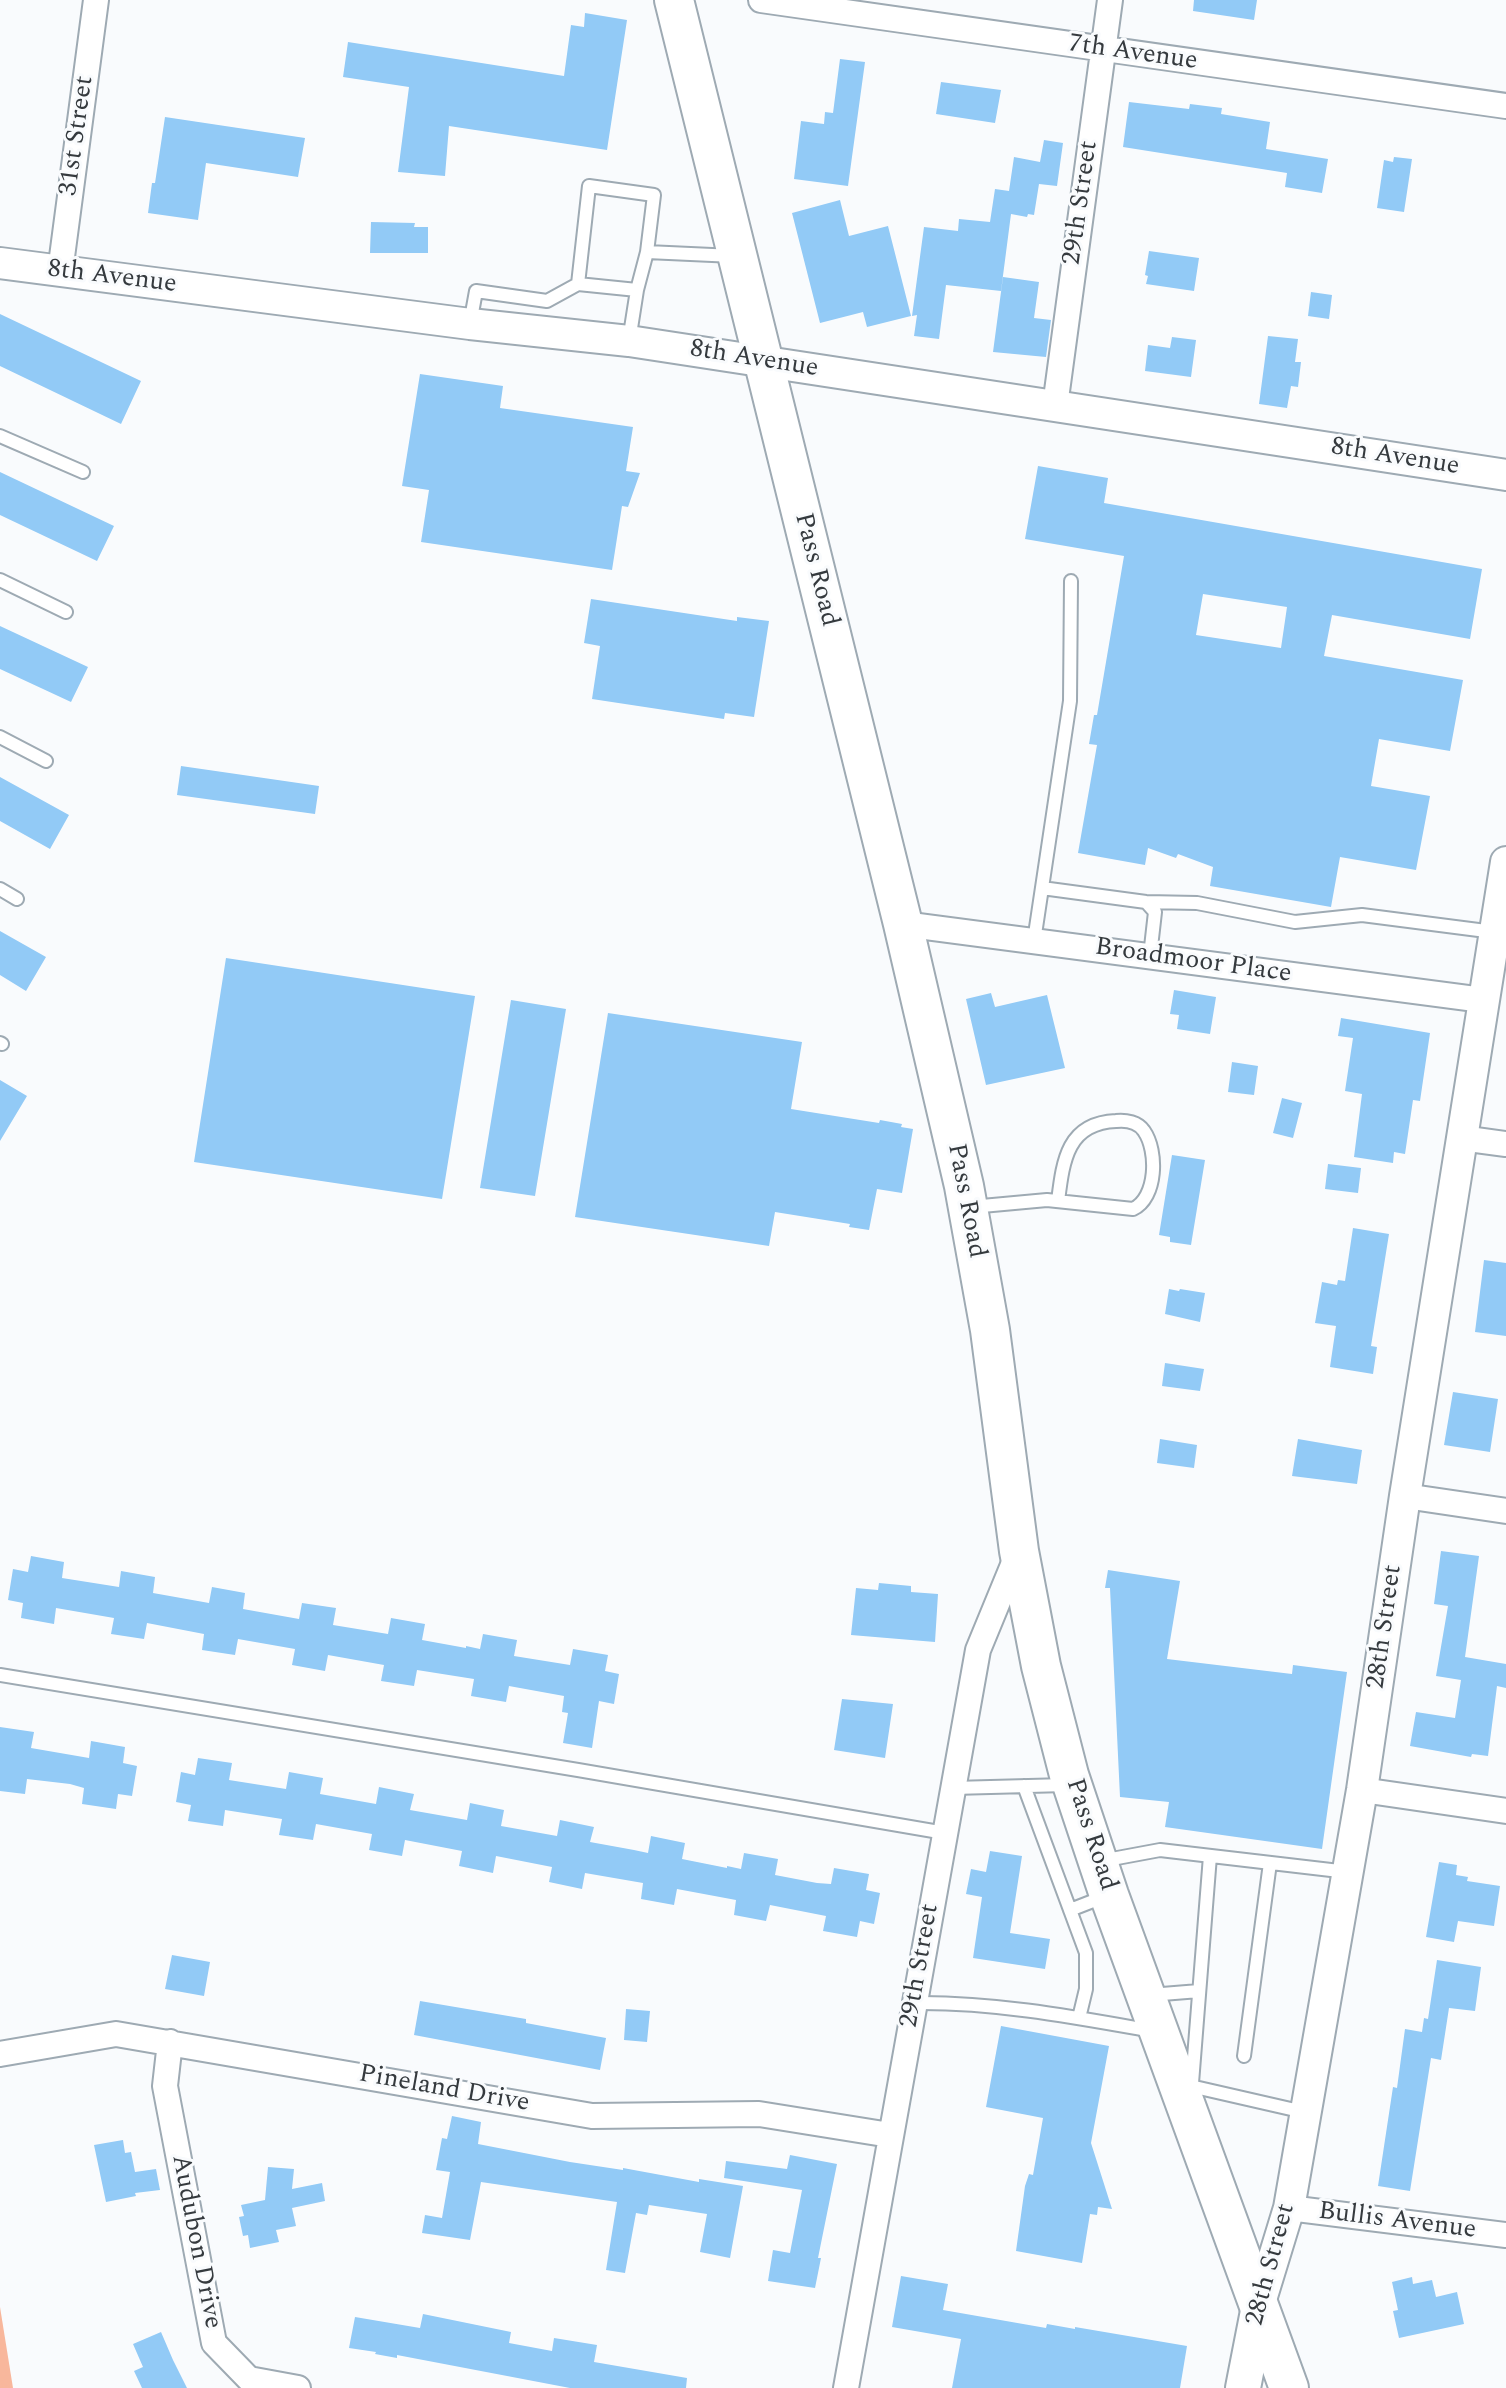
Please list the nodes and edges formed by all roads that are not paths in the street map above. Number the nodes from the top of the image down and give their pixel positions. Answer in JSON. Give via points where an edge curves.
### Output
{"nodes":[{"id":1,"x":96,"y":0,"type":"edge"},
{"id":2,"x":674,"y":0,"type":"edge"},
{"id":3,"x":761,"y":0,"type":"edge"},
{"id":4,"x":1110,"y":0,"type":"edge"},
{"id":5,"x":1103,"y":50,"type":"junction"},
{"id":6,"x":1506,"y":106,"type":"edge"},
{"id":7,"x":647,"y":252,"type":"junction"},
{"id":8,"x":737,"y":256,"type":"junction"},
{"id":9,"x":0,"y":263,"type":"edge"},
{"id":10,"x":60,"y":272,"type":"junction"},
{"id":11,"x":578,"y":284,"type":"junction"},
{"id":12,"x":637,"y":290,"type":"junction"},
{"id":13,"x":470,"y":324,"type":"junction"},
{"id":14,"x":629,"y":341,"type":"junction"},
{"id":15,"x":763,"y":361,"type":"junction"},
{"id":16,"x":1055,"y":406,"type":"junction"},
{"id":17,"x":0,"y":436,"type":"edge"},
{"id":18,"x":83,"y":472,"type":"dead end"},
{"id":19,"x":1506,"y":475,"type":"edge"},
{"id":20,"x":0,"y":580,"type":"edge"},
{"id":21,"x":1071,"y":581,"type":"dead end"},
{"id":22,"x":66,"y":612,"type":"dead end"},
{"id":23,"x":0,"y":737,"type":"edge"},
{"id":24,"x":46,"y":761,"type":"dead end"},
{"id":25,"x":1506,"y":862,"type":"edge"},
{"id":26,"x":1042,"y":888,"type":"junction"},
{"id":27,"x":0,"y":889,"type":"edge"},
{"id":28,"x":17,"y":899,"type":"dead end"},
{"id":29,"x":1146,"y":902,"type":"junction"},
{"id":30,"x":903,"y":924,"type":"junction"},
{"id":31,"x":1494,"y":932,"type":"junction"},
{"id":32,"x":1034,"y":941,"type":"junction"},
{"id":33,"x":1150,"y":956,"type":"junction"},
{"id":34,"x":1483,"y":1000,"type":"junction"},
{"id":35,"x":1461,"y":1138,"type":"junction"},
{"id":36,"x":1506,"y":1144,"type":"edge"},
{"id":37,"x":1058,"y":1201,"type":"junction"},
{"id":38,"x":967,"y":1207,"type":"junction"},
{"id":39,"x":1405,"y":1496,"type":"junction"},
{"id":40,"x":1506,"y":1511,"type":"edge"},
{"id":41,"x":1019,"y":1551,"type":"junction"},
{"id":42,"x":0,"y":1675,"type":"edge"},
{"id":43,"x":1073,"y":1785,"type":"junction"},
{"id":44,"x":1024,"y":1786,"type":"junction"},
{"id":45,"x":953,"y":1788,"type":"junction"},
{"id":46,"x":1362,"y":1790,"type":"junction"},
{"id":47,"x":1506,"y":1811,"type":"edge"},
{"id":48,"x":945,"y":1833,"type":"junction"},
{"id":49,"x":1210,"y":1856,"type":"junction"},
{"id":50,"x":1270,"y":1863,"type":"junction"},
{"id":51,"x":1348,"y":1872,"type":"junction"},
{"id":52,"x":1103,"y":1878,"type":"junction"},
{"id":53,"x":1070,"y":1910,"type":"junction"},
{"id":54,"x":1199,"y":1991,"type":"junction"},
{"id":55,"x":1146,"y":1995,"type":"junction"},
{"id":56,"x":914,"y":2003,"type":"junction"},
{"id":57,"x":1079,"y":2018,"type":"junction"},
{"id":58,"x":1160,"y":2032,"type":"junction"},
{"id":59,"x":170,"y":2042,"type":"junction"},
{"id":60,"x":0,"y":2054,"type":"edge"},
{"id":61,"x":1244,"y":2056,"type":"dead end"},
{"id":62,"x":1185,"y":2085,"type":"junction"},
{"id":63,"x":1305,"y":2112,"type":"junction"},
{"id":64,"x":890,"y":2135,"type":"junction"},
{"id":65,"x":1289,"y":2208,"type":"junction"},
{"id":66,"x":1506,"y":2235,"type":"edge"},
{"id":67,"x":1259,"y":2306,"type":"junction"},
{"id":68,"x":298,"y":2388,"type":"edge"},
{"id":69,"x":846,"y":2388,"type":"edge"},
{"id":70,"x":1243,"y":2388,"type":"edge"},
{"id":71,"x":1289,"y":2388,"type":"edge"}],
"edges":[{"from":1,"to":10,"type":"street","name":"31st Street"},
{"from":2,"to":8,"type":"main road","name":"Pass Road"},
{"from":3,"to":5,"type":"street","name":"7th Avenue"},
{"from":4,"to":5,"type":"street","name":"29th Street"},
{"from":5,"to":6,"type":"street","name":"7th Avenue"},
{"from":5,"to":16,"type":"street","name":"29th Street"},
{"from":7,"to":8,"type":"lane"},
{"from":7,"to":11,"type":"lane","via":[[654,195],[589,186]]},
{"from":7,"to":12,"type":"lane"},
{"from":8,"to":15,"type":"main road","name":"Pass Road"},
{"from":9,"to":10,"type":"street","name":"8th Avenue"},
{"from":10,"to":13,"type":"street","name":"8th Avenue"},
{"from":11,"to":12,"type":"lane"},
{"from":11,"to":13,"type":"lane","via":[[547,301],[476,291]]},
{"from":12,"to":14,"type":"lane"},
{"from":13,"to":14,"type":"street","name":"8th Avenue"},
{"from":14,"to":15,"type":"street","name":"8th Avenue"},
{"from":15,"to":16,"type":"street","name":"8th Avenue"},
{"from":15,"to":30,"type":"main road","name":"Pass Road"},
{"from":16,"to":19,"type":"street","name":"8th Avenue"},
{"from":17,"to":18,"type":"lane"},
{"from":20,"to":22,"type":"lane"},
{"from":21,"to":26,"type":"lane","via":[[1070,701]]},
{"from":23,"to":24,"type":"lane"},
{"from":25,"to":31,"type":"street","name":"28th Street"},
{"from":26,"to":29,"type":"lane"},
{"from":26,"to":32,"type":"lane"},
{"from":27,"to":28,"type":"lane"},
{"from":29,"to":31,"type":"lane","via":[[1197,903],[1295,922],[1362,915]]},
{"from":29,"to":33,"type":"lane","via":[[1155,912]]},
{"from":30,"to":32,"type":"street","name":"Broadmoor Place"},
{"from":30,"to":38,"type":"main road","name":"Pass Road"},
{"from":31,"to":34,"type":"street","name":"28th Street"},
{"from":32,"to":33,"type":"street","name":"Broadmoor Place"},
{"from":33,"to":34,"type":"street","name":"Broadmoor Place"},
{"from":34,"to":35,"type":"street","name":"28th Street"},
{"from":35,"to":36,"type":"street"},
{"from":35,"to":39,"type":"street","name":"28th Street"},
{"from":37,"to":37,"type":"lane","via":[[1138,1207],[1151,1182],[1152,1151],[1143,1130],[1132,1122],[1116,1121],[1095,1124],[1079,1134],[1062,1170]]},
{"from":37,"to":38,"type":"lane"},
{"from":38,"to":41,"type":"main road","name":"Pass Road","via":[[990,1330]]},
{"from":39,"to":40,"type":"street"},
{"from":39,"to":46,"type":"street","name":"28th Street"},
{"from":41,"to":43,"type":"main road","name":"Pass Road","via":[[1041,1666]]},
{"from":41,"to":45,"type":"street","name":"29th Street","via":[[978,1650]]},
{"from":42,"to":48,"type":"lane"},
{"from":43,"to":44,"type":"lane"},
{"from":43,"to":52,"type":"main road","name":"Pass Road"},
{"from":44,"to":45,"type":"lane"},
{"from":44,"to":53,"type":"lane"},
{"from":45,"to":48,"type":"street","name":"29th Street"},
{"from":46,"to":47,"type":"street"},
{"from":46,"to":51,"type":"street","name":"28th Street"},
{"from":48,"to":56,"type":"street","name":"29th Street"},
{"from":49,"to":50,"type":"lane"},
{"from":49,"to":52,"type":"lane","via":[[1160,1850]]},
{"from":49,"to":54,"type":"lane"},
{"from":50,"to":51,"type":"lane"},
{"from":50,"to":61,"type":"lane"},
{"from":51,"to":63,"type":"street","name":"28th Street"},
{"from":52,"to":53,"type":"lane"},
{"from":52,"to":55,"type":"main road","name":"Pass Road"},
{"from":53,"to":57,"type":"lane","via":[[1086,1953]]},
{"from":54,"to":55,"type":"lane"},
{"from":54,"to":62,"type":"lane"},
{"from":55,"to":58,"type":"main road","name":"Pass Road"},
{"from":56,"to":57,"type":"lane"},
{"from":56,"to":64,"type":"street","name":"29th Street"},
{"from":57,"to":58,"type":"lane"},
{"from":58,"to":62,"type":"main road","name":"Pass Road"},
{"from":59,"to":60,"type":"street","name":"Pineland Drive","via":[[116,2034]]},
{"from":59,"to":64,"type":"street","name":"Pineland Drive","via":[[592,2116],[759,2114]]},
{"from":59,"to":68,"type":"street","name":"Audubon Drive","via":[[165,2086],[214,2343],[249,2379]]},
{"from":62,"to":63,"type":"lane"},
{"from":62,"to":67,"type":"main road","name":"Pass Road"},
{"from":63,"to":65,"type":"street","name":"28th Street"},
{"from":64,"to":69,"type":"street","name":"29th Street"},
{"from":65,"to":66,"type":"street","name":"Bullis Avenue"},
{"from":65,"to":67,"type":"street","name":"28th Street"},
{"from":67,"to":70,"type":"main road","name":"28th Street"},
{"from":67,"to":71,"type":"main road","name":"Pass Road"}]}
